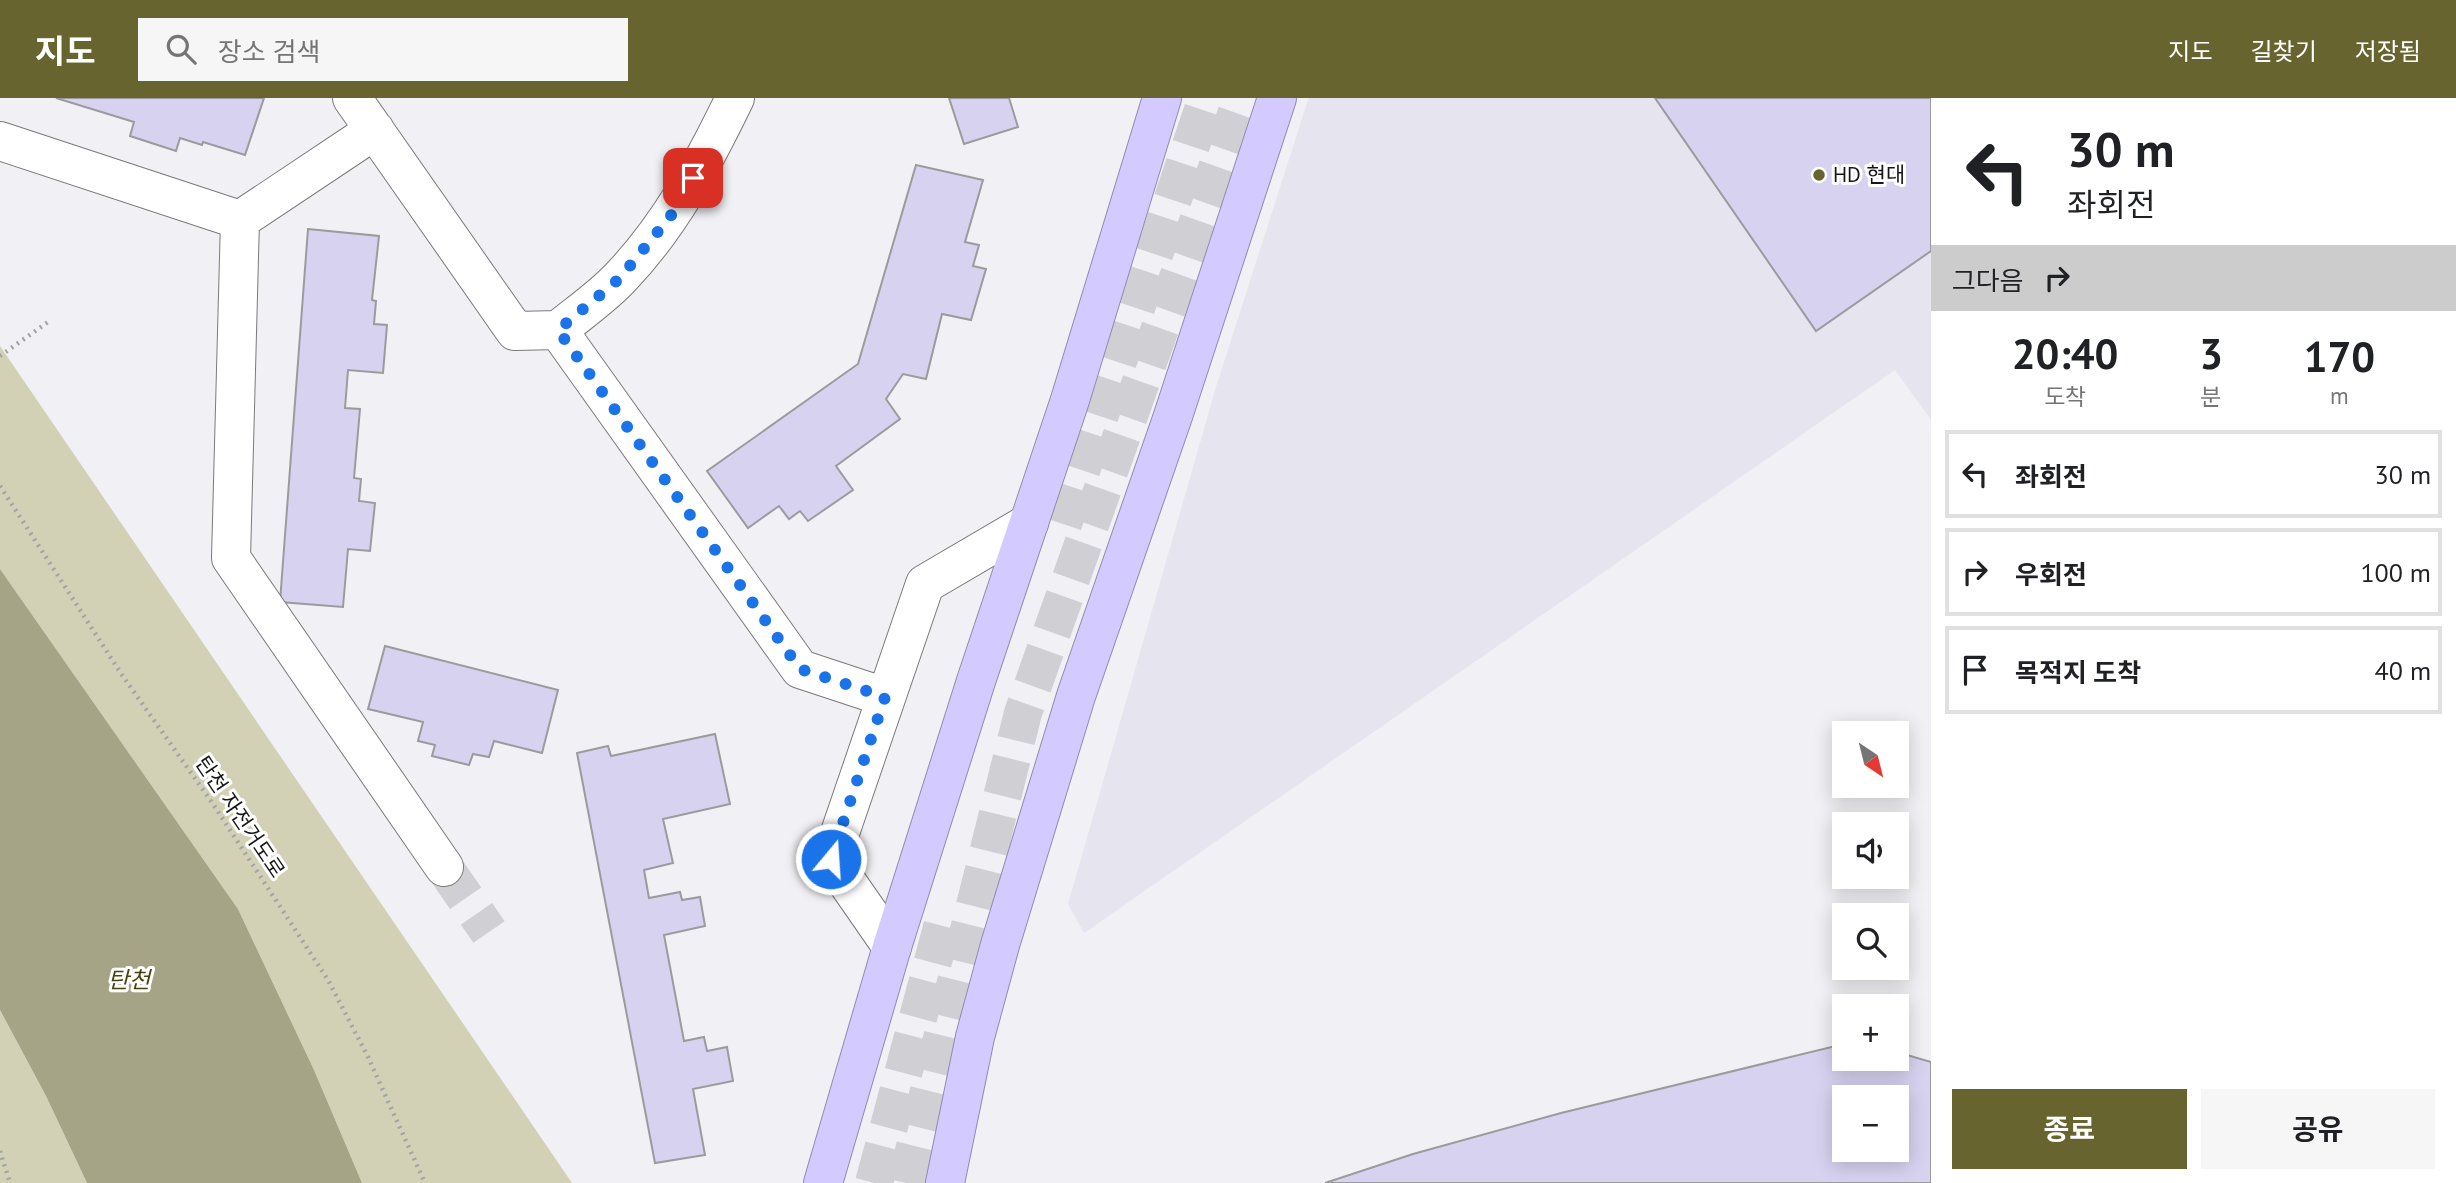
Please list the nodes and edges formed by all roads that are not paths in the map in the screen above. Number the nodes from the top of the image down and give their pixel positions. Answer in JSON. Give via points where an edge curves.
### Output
{"nodes":[{"id":1,"x":352,"y":98,"type":"edge"},
{"id":2,"x":734,"y":98,"type":"edge"},
{"id":3,"x":1162,"y":98,"type":"edge"},
{"id":4,"x":1277,"y":98,"type":"edge"},
{"id":5,"x":374,"y":130,"type":"junction"},
{"id":6,"x":0,"y":141,"type":"edge"},
{"id":7,"x":240,"y":220,"type":"junction"},
{"id":8,"x":558,"y":330,"type":"junction"},
{"id":9,"x":1029,"y":523,"type":"junction"},
{"id":10,"x":885,"y":697,"type":"junction"},
{"id":11,"x":444,"y":867,"type":"tunnel mouth"},
{"id":12,"x":892,"y":947,"type":"junction"},
{"id":13,"x":823,"y":1183,"type":"edge"},
{"id":14,"x":945,"y":1183,"type":"edge"}],
"edges":[{"from":1,"to":5,"type":"lane"},
{"from":2,"to":8,"type":"lane","via":[[670,217],[619,279]]},
{"from":3,"to":9,"type":"highway"},
{"from":4,"to":14,"type":"highway","via":[[1076,696],[999,945]]},
{"from":5,"to":7,"type":"lane"},
{"from":5,"to":8,"type":"lane","via":[[515,331]]},
{"from":6,"to":7,"type":"lane"},
{"from":7,"to":11,"type":"lane","via":[[231,558]]},
{"from":8,"to":10,"type":"lane","via":[[800,669]]},
{"from":9,"to":10,"type":"lane","via":[[925,584]]},
{"from":9,"to":12,"type":"highway"},
{"from":10,"to":12,"type":"lane","via":[[831,859]]},
{"from":12,"to":13,"type":"highway"}]}
